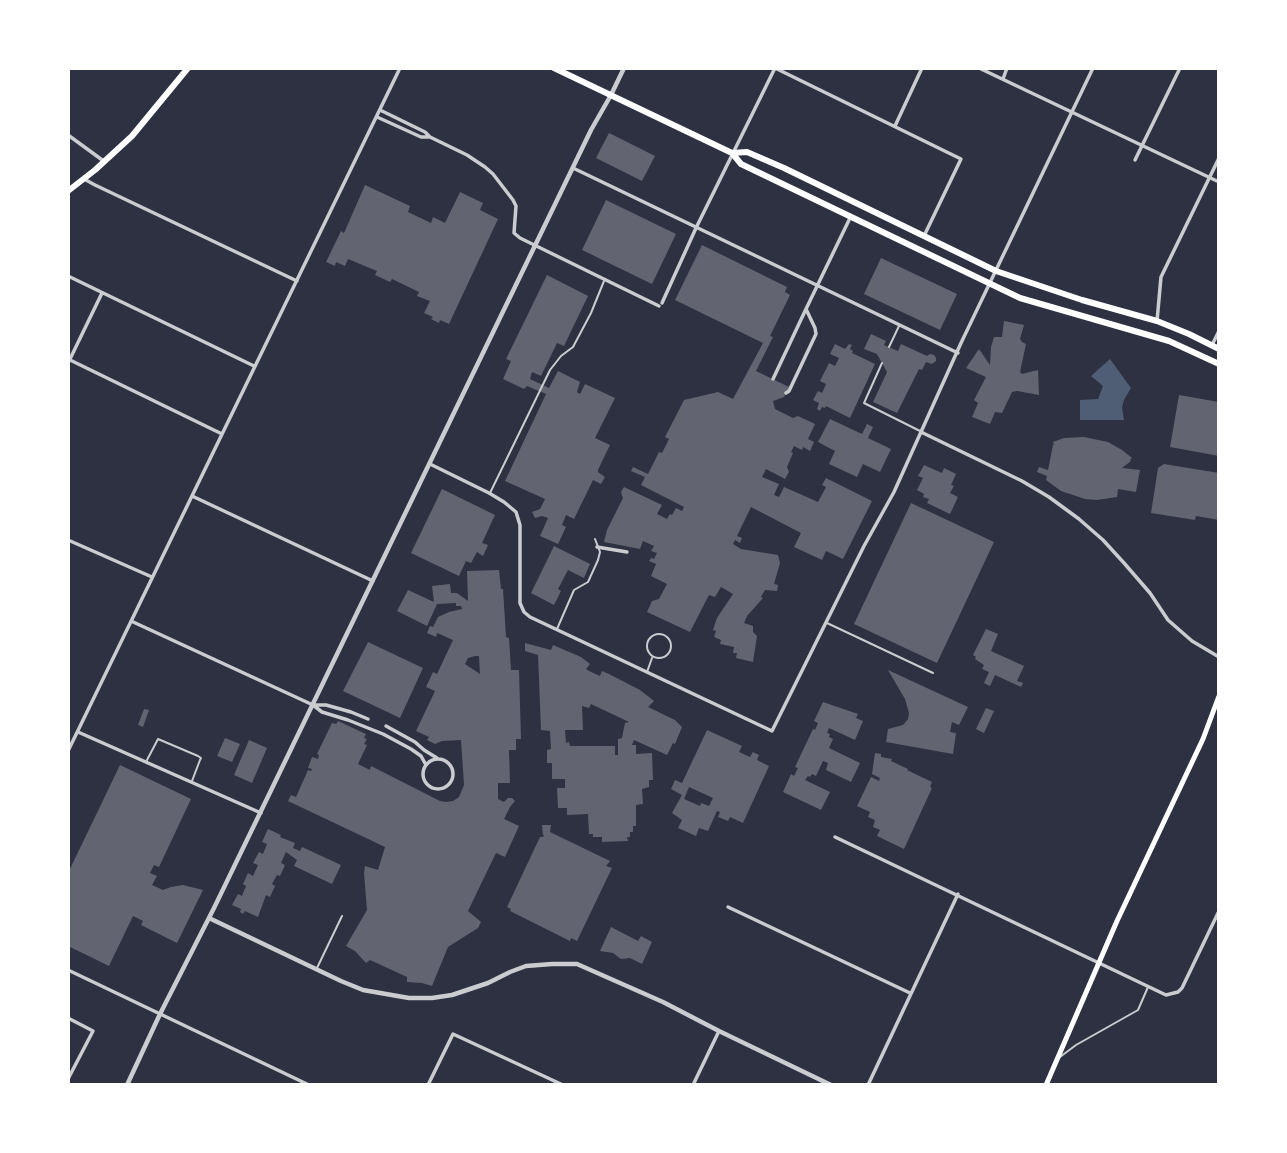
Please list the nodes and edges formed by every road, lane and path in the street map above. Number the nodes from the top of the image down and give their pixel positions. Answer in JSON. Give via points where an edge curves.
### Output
{"nodes":[{"id":1,"x":188,"y":68,"type":"edge"},
{"id":2,"x":400,"y":68,"type":"edge"},
{"id":3,"x":554,"y":68,"type":"edge"},
{"id":4,"x":624,"y":68,"type":"edge"},
{"id":5,"x":775,"y":68,"type":"edge"},
{"id":6,"x":922,"y":68,"type":"edge"},
{"id":7,"x":979,"y":68,"type":"edge"},
{"id":8,"x":1007,"y":68,"type":"edge"},
{"id":9,"x":1093,"y":68,"type":"edge"},
{"id":10,"x":1180,"y":68,"type":"edge"},
{"id":11,"x":563,"y":70,"type":"edge"},
{"id":12,"x":1003,"y":80,"type":"junction"},
{"id":13,"x":611,"y":95,"type":"junction"},
{"id":14,"x":380,"y":110,"type":"junction"},
{"id":15,"x":1072,"y":113,"type":"junction"},
{"id":16,"x":377,"y":117,"type":"junction"},
{"id":17,"x":895,"y":126,"type":"junction"},
{"id":18,"x":68,"y":135,"type":"edge"},
{"id":19,"x":430,"y":137,"type":"junction"},
{"id":20,"x":1142,"y":145,"type":"junction"},
{"id":21,"x":732,"y":153,"type":"junction"},
{"id":22,"x":1219,"y":158,"type":"edge"},
{"id":23,"x":1135,"y":160,"type":"dead end"},
{"id":24,"x":105,"y":162,"type":"junction"},
{"id":25,"x":573,"y":168,"type":"junction"},
{"id":26,"x":1209,"y":177,"type":"junction"},
{"id":27,"x":84,"y":178,"type":"junction"},
{"id":28,"x":1219,"y":182,"type":"edge"},
{"id":29,"x":68,"y":191,"type":"edge"},
{"id":30,"x":851,"y":216,"type":"junction"},
{"id":31,"x":696,"y":228,"type":"junction"},
{"id":32,"x":924,"y":236,"type":"junction"},
{"id":33,"x":535,"y":247,"type":"junction"},
{"id":34,"x":996,"y":271,"type":"junction"},
{"id":35,"x":68,"y":276,"type":"edge"},
{"id":36,"x":605,"y":280,"type":"junction"},
{"id":37,"x":297,"y":281,"type":"junction"},
{"id":38,"x":990,"y":284,"type":"junction"},
{"id":39,"x":818,"y":285,"type":"junction"},
{"id":40,"x":102,"y":293,"type":"junction"},
{"id":41,"x":806,"y":309,"type":"junction"},
{"id":42,"x":1157,"y":321,"type":"junction"},
{"id":43,"x":900,"y":325,"type":"junction"},
{"id":44,"x":1219,"y":331,"type":"edge"},
{"id":45,"x":889,"y":347,"type":"dead end"},
{"id":46,"x":1215,"y":347,"type":"edge"},
{"id":47,"x":958,"y":353,"type":"junction"},
{"id":48,"x":69,"y":359,"type":"edge"},
{"id":49,"x":882,"y":363,"type":"dead end"},
{"id":50,"x":1219,"y":364,"type":"edge"},
{"id":51,"x":254,"y":366,"type":"junction"},
{"id":52,"x":772,"y":379,"type":"dead end"},
{"id":53,"x":786,"y":393,"type":"dead end"},
{"id":54,"x":921,"y":432,"type":"junction"},
{"id":55,"x":222,"y":434,"type":"junction"},
{"id":56,"x":430,"y":464,"type":"junction"},
{"id":57,"x":489,"y":493,"type":"junction"},
{"id":58,"x":192,"y":496,"type":"junction"},
{"id":59,"x":595,"y":539,"type":"dead end"},
{"id":60,"x":68,"y":540,"type":"edge"},
{"id":61,"x":597,"y":547,"type":"junction"},
{"id":62,"x":627,"y":552,"type":"dead end"},
{"id":63,"x":152,"y":577,"type":"junction"},
{"id":64,"x":373,"y":581,"type":"junction"},
{"id":65,"x":131,"y":621,"type":"junction"},
{"id":66,"x":826,"y":622,"type":"junction"},
{"id":67,"x":556,"y":630,"type":"junction"},
{"id":68,"x":653,"y":657,"type":"junction"},
{"id":69,"x":1219,"y":657,"type":"edge"},
{"id":70,"x":647,"y":672,"type":"junction"},
{"id":71,"x":933,"y":673,"type":"dead end"},
{"id":72,"x":1219,"y":696,"type":"edge"},
{"id":73,"x":313,"y":705,"type":"junction"},
{"id":74,"x":368,"y":719,"type":"dead end"},
{"id":75,"x":386,"y":726,"type":"dead end"},
{"id":76,"x":78,"y":732,"type":"junction"},
{"id":77,"x":68,"y":751,"type":"edge"},
{"id":78,"x":439,"y":759,"type":"junction"},
{"id":79,"x":146,"y":762,"type":"junction"},
{"id":80,"x":426,"y":765,"type":"junction"},
{"id":81,"x":192,"y":782,"type":"junction"},
{"id":82,"x":261,"y":813,"type":"junction"},
{"id":83,"x":835,"y":836,"type":"dead end"},
{"id":84,"x":958,"y":894,"type":"junction"},
{"id":85,"x":728,"y":907,"type":"dead end"},
{"id":86,"x":1219,"y":911,"type":"edge"},
{"id":87,"x":342,"y":916,"type":"dead end"},
{"id":88,"x":209,"y":918,"type":"junction"},
{"id":89,"x":1099,"y":963,"type":"junction"},
{"id":90,"x":316,"y":969,"type":"junction"},
{"id":91,"x":68,"y":970,"type":"edge"},
{"id":92,"x":1148,"y":987,"type":"junction"},
{"id":93,"x":910,"y":993,"type":"junction"},
{"id":94,"x":160,"y":1014,"type":"junction"},
{"id":95,"x":68,"y":1018,"type":"edge"},
{"id":96,"x":719,"y":1031,"type":"junction"},
{"id":97,"x":1056,"y":1060,"type":"junction"},
{"id":98,"x":68,"y":1079,"type":"edge"},
{"id":99,"x":128,"y":1085,"type":"edge"},
{"id":100,"x":309,"y":1085,"type":"edge"},
{"id":101,"x":429,"y":1085,"type":"edge"},
{"id":102,"x":563,"y":1085,"type":"edge"},
{"id":103,"x":693,"y":1085,"type":"edge"},
{"id":104,"x":831,"y":1085,"type":"edge"},
{"id":105,"x":868,"y":1085,"type":"edge"},
{"id":106,"x":1046,"y":1085,"type":"edge"}],
"edges":[{"from":1,"to":24,"type":"main road"},
{"from":2,"to":14,"type":"street"},
{"from":3,"to":11,"type":"main road"},
{"from":4,"to":13,"type":"street"},
{"from":5,"to":17,"type":"street"},
{"from":5,"to":21,"type":"street"},
{"from":6,"to":17,"type":"street"},
{"from":7,"to":12,"type":"street"},
{"from":8,"to":12,"type":"street"},
{"from":9,"to":15,"type":"street"},
{"from":10,"to":20,"type":"street"},
{"from":11,"to":13,"type":"main road"},
{"from":12,"to":15,"type":"street"},
{"from":13,"to":21,"type":"main road"},
{"from":13,"to":25,"type":"street"},
{"from":14,"to":16,"type":"street"},
{"from":14,"to":19,"type":"street"},
{"from":15,"to":20,"type":"street"},
{"from":15,"to":34,"type":"street"},
{"from":16,"to":19,"type":"street"},
{"from":16,"to":37,"type":"street"},
{"from":17,"to":32,"type":"street","via":[[961,159]]},
{"from":18,"to":24,"type":"street"},
{"from":19,"to":33,"type":"street","via":[[478,161],[493,174],[516,206],[514,233]]},
{"from":20,"to":23,"type":"street"},
{"from":20,"to":26,"type":"street"},
{"from":21,"to":30,"type":"main road","via":[[741,164]]},
{"from":21,"to":31,"type":"street"},
{"from":21,"to":32,"type":"main road","via":[[747,152]]},
{"from":22,"to":26,"type":"street"},
{"from":24,"to":27,"type":"main road"},
{"from":25,"to":31,"type":"street"},
{"from":25,"to":33,"type":"street"},
{"from":26,"to":28,"type":"street"},
{"from":26,"to":42,"type":"street","via":[[1161,277]]},
{"from":27,"to":29,"type":"main road"},
{"from":27,"to":37,"type":"street"},
{"from":30,"to":38,"type":"main road"},
{"from":30,"to":39,"type":"street"},
{"from":31,"to":36,"type":"street","via":[[661,305]]},
{"from":31,"to":39,"type":"street"},
{"from":32,"to":34,"type":"main road"},
{"from":33,"to":36,"type":"street"},
{"from":33,"to":56,"type":"street"},
{"from":34,"to":38,"type":"street"},
{"from":34,"to":42,"type":"main road"},
{"from":35,"to":40,"type":"street"},
{"from":36,"to":57,"type":"lane","via":[[573,347],[550,370]]},
{"from":37,"to":51,"type":"street"},
{"from":38,"to":47,"type":"street"},
{"from":38,"to":50,"type":"main road","via":[[1031,302],[1169,341]]},
{"from":39,"to":41,"type":"street"},
{"from":39,"to":43,"type":"street"},
{"from":40,"to":48,"type":"street"},
{"from":40,"to":51,"type":"street"},
{"from":41,"to":52,"type":"street"},
{"from":41,"to":53,"type":"street","via":[[816,334]]},
{"from":42,"to":46,"type":"main road"},
{"from":43,"to":45,"type":"lane"},
{"from":43,"to":47,"type":"street"},
{"from":44,"to":46,"type":"street"},
{"from":47,"to":54,"type":"street"},
{"from":48,"to":55,"type":"street"},
{"from":49,"to":54,"type":"lane","via":[[864,403]]},
{"from":51,"to":55,"type":"street"},
{"from":54,"to":66,"type":"street","via":[[887,508]]},
{"from":54,"to":69,"type":"street","via":[[1022,481],[1079,519],[1117,555],[1168,620]]},
{"from":55,"to":58,"type":"street"},
{"from":56,"to":57,"type":"street"},
{"from":56,"to":64,"type":"street"},
{"from":57,"to":67,"type":"street","via":[[519,518],[521,608]]},
{"from":58,"to":63,"type":"street"},
{"from":58,"to":64,"type":"street"},
{"from":59,"to":61,"type":"lane"},
{"from":60,"to":63,"type":"street"},
{"from":61,"to":62,"type":"street"},
{"from":61,"to":67,"type":"lane","via":[[598,560],[588,582],[575,590]]},
{"from":63,"to":65,"type":"street"},
{"from":64,"to":73,"type":"street"},
{"from":65,"to":73,"type":"street"},
{"from":65,"to":76,"type":"street"},
{"from":66,"to":70,"type":"street","via":[[772,731]]},
{"from":66,"to":71,"type":"lane"},
{"from":67,"to":70,"type":"street"},
{"from":68,"to":68,"type":"lane","via":[[670,652],[671,644],[663,635],[654,634],[648,640],[646,648]]},
{"from":68,"to":70,"type":"lane"},
{"from":72,"to":89,"type":"main road"},
{"from":73,"to":74,"type":"street"},
{"from":73,"to":80,"type":"street","via":[[411,749]]},
{"from":73,"to":82,"type":"street"},
{"from":75,"to":78,"type":"street"},
{"from":76,"to":77,"type":"street"},
{"from":76,"to":79,"type":"street"},
{"from":78,"to":80,"type":"street"},
{"from":78,"to":80,"type":"street","via":[[453,770],[453,780],[446,787],[436,789],[427,784],[423,775]]},
{"from":79,"to":81,"type":"street"},
{"from":79,"to":81,"type":"lane","via":[[158,739],[198,756]]},
{"from":81,"to":82,"type":"street"},
{"from":82,"to":88,"type":"street"},
{"from":83,"to":84,"type":"street"},
{"from":84,"to":89,"type":"street"},
{"from":84,"to":93,"type":"street"},
{"from":85,"to":93,"type":"street"},
{"from":86,"to":92,"type":"street","via":[[1182,988],[1166,995]]},
{"from":87,"to":90,"type":"lane"},
{"from":88,"to":90,"type":"street"},
{"from":88,"to":94,"type":"street"},
{"from":89,"to":92,"type":"street"},
{"from":89,"to":97,"type":"main road"},
{"from":90,"to":96,"type":"street","via":[[363,989],[432,998],[467,991],[526,966],[577,964]]},
{"from":91,"to":94,"type":"street"},
{"from":92,"to":97,"type":"lane","via":[[1138,1010]]},
{"from":93,"to":105,"type":"street"},
{"from":94,"to":99,"type":"street"},
{"from":94,"to":100,"type":"street"},
{"from":95,"to":98,"type":"street","via":[[93,1031]]},
{"from":96,"to":103,"type":"street"},
{"from":96,"to":104,"type":"street"},
{"from":97,"to":106,"type":"main road"},
{"from":101,"to":102,"type":"street","via":[[453,1034]]}]}
